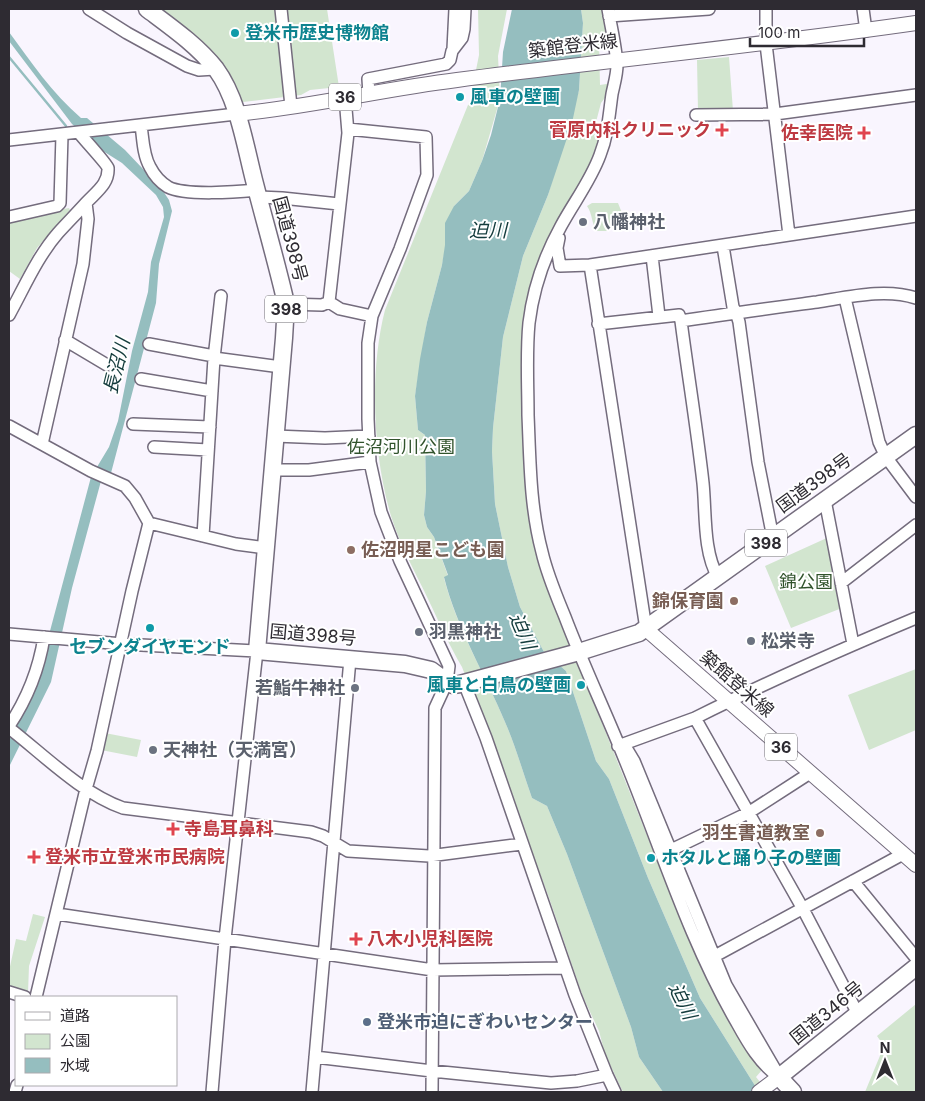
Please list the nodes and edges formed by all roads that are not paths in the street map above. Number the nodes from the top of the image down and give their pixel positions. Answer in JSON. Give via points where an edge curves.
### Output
{"nodes":[{"id":1,"x":90,"y":9,"type":"edge"},
{"id":2,"x":147,"y":9,"type":"edge"},
{"id":3,"x":281,"y":9,"type":"edge"},
{"id":4,"x":455,"y":9,"type":"edge"},
{"id":5,"x":465,"y":9,"type":"edge"},
{"id":6,"x":710,"y":9,"type":"edge"},
{"id":7,"x":766,"y":9,"type":"edge"},
{"id":8,"x":863,"y":9,"type":"edge"},
{"id":9,"x":608,"y":12,"type":"edge"},
{"id":10,"x":916,"y":23,"type":"edge"},
{"id":11,"x":866,"y":30,"type":"junction"},
{"id":12,"x":766,"y":44,"type":"junction"},
{"id":13,"x":452,"y":51,"type":"junction"},
{"id":14,"x":616,"y":60,"type":"junction"},
{"id":15,"x":215,"y":69,"type":"junction"},
{"id":16,"x":369,"y":94,"type":"junction"},
{"id":17,"x":916,"y":95,"type":"edge"},
{"id":18,"x":345,"y":97,"type":"junction"},
{"id":19,"x":291,"y":106,"type":"junction"},
{"id":20,"x":236,"y":114,"type":"junction"},
{"id":21,"x":775,"y":114,"type":"junction"},
{"id":22,"x":696,"y":115,"type":"dead end"},
{"id":23,"x":140,"y":126,"type":"junction"},
{"id":24,"x":348,"y":129,"type":"junction"},
{"id":25,"x":79,"y":133,"type":"junction"},
{"id":26,"x":62,"y":135,"type":"junction"},
{"id":27,"x":9,"y":140,"type":"edge"},
{"id":28,"x":258,"y":194,"type":"junction"},
{"id":29,"x":86,"y":203,"type":"junction"},
{"id":30,"x":340,"y":204,"type":"junction"},
{"id":31,"x":9,"y":216,"type":"edge"},
{"id":32,"x":916,"y":216,"type":"edge"},
{"id":33,"x":560,"y":227,"type":"junction"},
{"id":34,"x":789,"y":236,"type":"junction"},
{"id":35,"x":722,"y":246,"type":"junction"},
{"id":36,"x":652,"y":256,"type":"junction"},
{"id":37,"x":560,"y":266,"type":"junction"},
{"id":38,"x":590,"y":266,"type":"junction"},
{"id":39,"x":537,"y":287,"type":"junction"},
{"id":40,"x":221,"y":296,"type":"dead end"},
{"id":41,"x":845,"y":298,"type":"junction"},
{"id":42,"x":916,"y":298,"type":"edge"},
{"id":43,"x":329,"y":302,"type":"junction"},
{"id":44,"x":286,"y":304,"type":"junction"},
{"id":45,"x":736,"y":312,"type":"junction"},
{"id":46,"x":9,"y":315,"type":"edge"},
{"id":47,"x":372,"y":316,"type":"junction"},
{"id":48,"x":659,"y":316,"type":"junction"},
{"id":49,"x":681,"y":321,"type":"junction"},
{"id":50,"x":598,"y":324,"type":"junction"},
{"id":51,"x":65,"y":340,"type":"junction"},
{"id":52,"x":149,"y":344,"type":"dead end"},
{"id":53,"x":214,"y":357,"type":"junction"},
{"id":54,"x":107,"y":365,"type":"dead end"},
{"id":55,"x":281,"y":366,"type":"junction"},
{"id":56,"x":142,"y":379,"type":"dead end"},
{"id":57,"x":212,"y":391,"type":"junction"},
{"id":58,"x":132,"y":424,"type":"dead end"},
{"id":59,"x":9,"y":426,"type":"edge"},
{"id":60,"x":210,"y":426,"type":"junction"},
{"id":61,"x":916,"y":435,"type":"edge"},
{"id":62,"x":275,"y":436,"type":"junction"},
{"id":63,"x":369,"y":436,"type":"junction"},
{"id":64,"x":42,"y":444,"type":"junction"},
{"id":65,"x":154,"y":448,"type":"dead end"},
{"id":66,"x":208,"y":450,"type":"junction"},
{"id":67,"x":886,"y":457,"type":"junction"},
{"id":68,"x":370,"y":462,"type":"junction"},
{"id":69,"x":273,"y":470,"type":"junction"},
{"id":70,"x":916,"y":497,"type":"edge"},
{"id":71,"x":825,"y":500,"type":"junction"},
{"id":72,"x":149,"y":523,"type":"junction"},
{"id":73,"x":916,"y":525,"type":"edge"},
{"id":74,"x":203,"y":536,"type":"junction"},
{"id":75,"x":773,"y":538,"type":"junction"},
{"id":76,"x":266,"y":548,"type":"junction"},
{"id":77,"x":718,"y":577,"type":"junction"},
{"id":78,"x":841,"y":583,"type":"junction"},
{"id":79,"x":916,"y":618,"type":"edge"},
{"id":80,"x":646,"y":629,"type":"junction"},
{"id":81,"x":9,"y":634,"type":"edge"},
{"id":82,"x":46,"y":637,"type":"junction"},
{"id":83,"x":122,"y":644,"type":"junction"},
{"id":84,"x":853,"y":644,"type":"junction"},
{"id":85,"x":257,"y":651,"type":"junction"},
{"id":86,"x":578,"y":652,"type":"junction"},
{"id":87,"x":350,"y":658,"type":"junction"},
{"id":88,"x":448,"y":678,"type":"junction"},
{"id":89,"x":467,"y":683,"type":"junction"},
{"id":90,"x":728,"y":701,"type":"junction"},
{"id":91,"x":696,"y":718,"type":"junction"},
{"id":92,"x":9,"y":728,"type":"edge"},
{"id":93,"x":621,"y":745,"type":"junction"},
{"id":94,"x":810,"y":773,"type":"junction"},
{"id":95,"x":86,"y":789,"type":"junction"},
{"id":96,"x":748,"y":813,"type":"junction"},
{"id":97,"x":237,"y":822,"type":"junction"},
{"id":98,"x":335,"y":842,"type":"junction"},
{"id":99,"x":522,"y":844,"type":"junction"},
{"id":100,"x":671,"y":850,"type":"junction"},
{"id":101,"x":903,"y":854,"type":"junction"},
{"id":102,"x":433,"y":855,"type":"junction"},
{"id":103,"x":916,"y":865,"type":"edge"},
{"id":104,"x":853,"y":881,"type":"junction"},
{"id":105,"x":802,"y":910,"type":"junction"},
{"id":106,"x":57,"y":914,"type":"junction"},
{"id":107,"x":226,"y":939,"type":"junction"},
{"id":108,"x":326,"y":954,"type":"junction"},
{"id":109,"x":713,"y":957,"type":"junction"},
{"id":110,"x":916,"y":958,"type":"edge"},
{"id":111,"x":916,"y":967,"type":"edge"},
{"id":112,"x":566,"y":968,"type":"junction"},
{"id":113,"x":433,"y":970,"type":"junction"},
{"id":114,"x":9,"y":992,"type":"edge"},
{"id":115,"x":22,"y":996,"type":"edge"},
{"id":116,"x":36,"y":996,"type":"edge"},
{"id":117,"x":858,"y":1014,"type":"junction"},
{"id":118,"x":315,"y":1057,"type":"junction"},
{"id":119,"x":432,"y":1071,"type":"junction"},
{"id":120,"x":606,"y":1075,"type":"junction"},
{"id":121,"x":776,"y":1079,"type":"junction"},
{"id":122,"x":212,"y":1092,"type":"edge"},
{"id":123,"x":312,"y":1092,"type":"edge"},
{"id":124,"x":432,"y":1092,"type":"edge"},
{"id":125,"x":615,"y":1092,"type":"edge"},
{"id":126,"x":759,"y":1092,"type":"edge"},
{"id":127,"x":793,"y":1092,"type":"edge"}],
"edges":[{"from":1,"to":15,"type":"street","via":[[188,66],[199,70]]},
{"from":2,"to":15,"type":"highway","name":"国道398号","number":"398","via":[[188,40]]},
{"from":3,"to":19,"type":"street"},
{"from":4,"to":13,"type":"street"},
{"from":5,"to":13,"type":"street","via":[[462,38]]},
{"from":6,"to":9,"type":"street"},
{"from":7,"to":12,"type":"street"},
{"from":8,"to":11,"type":"street"},
{"from":9,"to":14,"type":"street"},
{"from":10,"to":11,"type":"main road","name":"築館登米線","number":"36"},
{"from":11,"to":12,"type":"main road","name":"築館登米線","number":"36"},
{"from":12,"to":14,"type":"main road","name":"築館登米線","number":"36"},
{"from":12,"to":21,"type":"street"},
{"from":13,"to":16,"type":"street","via":[[450,60],[442,66],[368,79]]},
{"from":14,"to":16,"type":"main road","name":"築館登米線","number":"36"},
{"from":14,"to":33,"type":"street","via":[[608,131],[600,156]]},
{"from":15,"to":20,"type":"highway","name":"国道398号","number":"398","via":[[227,88]]},
{"from":16,"to":18,"type":"main road","name":"築館登米線","number":"36"},
{"from":17,"to":21,"type":"street"},
{"from":18,"to":19,"type":"main road","name":"築館登米線","number":"36"},
{"from":18,"to":24,"type":"street"},
{"from":19,"to":20,"type":"main road","name":"築館登米線","number":"36"},
{"from":20,"to":23,"type":"street"},
{"from":20,"to":28,"type":"highway","name":"国道398号","number":"398"},
{"from":21,"to":22,"type":"street"},
{"from":21,"to":34,"type":"street"},
{"from":23,"to":25,"type":"street"},
{"from":23,"to":28,"type":"street","via":[[148,165],[169,187]]},
{"from":24,"to":30,"type":"street"},
{"from":24,"to":47,"type":"street","via":[[426,137],[427,176]]},
{"from":25,"to":26,"type":"street"},
{"from":25,"to":29,"type":"street","via":[[108,167],[107,178],[101,188]]},
{"from":26,"to":27,"type":"street"},
{"from":26,"to":31,"type":"street","via":[[60,203]]},
{"from":28,"to":30,"type":"street"},
{"from":28,"to":44,"type":"highway","name":"国道398号","number":"398"},
{"from":29,"to":46,"type":"street","via":[[57,234],[39,260]]},
{"from":29,"to":51,"type":"street","via":[[88,219],[83,264]]},
{"from":30,"to":43,"type":"street"},
{"from":32,"to":34,"type":"street"},
{"from":33,"to":37,"type":"street","via":[[557,248]]},
{"from":33,"to":39,"type":"street"},
{"from":34,"to":35,"type":"street"},
{"from":35,"to":36,"type":"street"},
{"from":35,"to":45,"type":"street"},
{"from":36,"to":38,"type":"street"},
{"from":36,"to":48,"type":"street"},
{"from":37,"to":38,"type":"street"},
{"from":37,"to":39,"type":"street"},
{"from":38,"to":50,"type":"street"},
{"from":39,"to":86,"type":"street","via":[[529,323],[528,363],[532,501],[542,553]]},
{"from":40,"to":53,"type":"street"},
{"from":41,"to":42,"type":"street","via":[[881,294]]},
{"from":41,"to":45,"type":"street"},
{"from":41,"to":67,"type":"street","via":[[879,442]]},
{"from":43,"to":44,"type":"street","via":[[322,305]]},
{"from":43,"to":47,"type":"street","via":[[340,310]]},
{"from":44,"to":55,"type":"highway","name":"国道398号","number":"398"},
{"from":45,"to":49,"type":"street"},
{"from":45,"to":75,"type":"street","via":[[758,462]]},
{"from":47,"to":63,"type":"street","via":[[368,343]]},
{"from":48,"to":49,"type":"street","via":[[679,315]]},
{"from":48,"to":50,"type":"street"},
{"from":49,"to":77,"type":"street","via":[[712,564]]},
{"from":50,"to":80,"type":"street"},
{"from":51,"to":54,"type":"street"},
{"from":51,"to":64,"type":"street"},
{"from":52,"to":53,"type":"street"},
{"from":53,"to":55,"type":"street"},
{"from":53,"to":57,"type":"street"},
{"from":55,"to":62,"type":"highway","name":"国道398号","number":"398"},
{"from":56,"to":57,"type":"street"},
{"from":57,"to":60,"type":"street"},
{"from":58,"to":60,"type":"street"},
{"from":59,"to":64,"type":"street"},
{"from":60,"to":66,"type":"street"},
{"from":61,"to":67,"type":"highway","name":"国道398号","number":"398"},
{"from":62,"to":63,"type":"street"},
{"from":62,"to":69,"type":"highway","name":"国道398号","number":"398"},
{"from":63,"to":68,"type":"street"},
{"from":64,"to":72,"type":"street","via":[[128,489]]},
{"from":65,"to":66,"type":"street"},
{"from":66,"to":74,"type":"street"},
{"from":67,"to":70,"type":"street"},
{"from":67,"to":71,"type":"highway","name":"国道398号","number":"398"},
{"from":68,"to":69,"type":"street","via":[[309,470]]},
{"from":68,"to":88,"type":"street","via":[[381,512],[449,666]]},
{"from":69,"to":76,"type":"highway","name":"国道398号","number":"398"},
{"from":71,"to":75,"type":"highway","name":"国道398号","number":"398"},
{"from":71,"to":78,"type":"street"},
{"from":72,"to":74,"type":"street"},
{"from":72,"to":83,"type":"street"},
{"from":73,"to":78,"type":"street"},
{"from":74,"to":76,"type":"street"},
{"from":75,"to":77,"type":"highway","name":"国道398号","number":"398"},
{"from":76,"to":85,"type":"highway","name":"国道398号","number":"398"},
{"from":77,"to":80,"type":"highway","name":"国道398号","number":"398"},
{"from":78,"to":84,"type":"street"},
{"from":79,"to":84,"type":"street"},
{"from":80,"to":86,"type":"highway","name":"国道398号","number":"398"},
{"from":80,"to":90,"type":"main road","name":"築館登米線","number":"36"},
{"from":81,"to":82,"type":"street"},
{"from":82,"to":83,"type":"street"},
{"from":82,"to":92,"type":"street","via":[[30,687]]},
{"from":83,"to":85,"type":"street"},
{"from":83,"to":95,"type":"street"},
{"from":84,"to":90,"type":"street"},
{"from":85,"to":87,"type":"highway","name":"国道398号","number":"398"},
{"from":85,"to":97,"type":"street"},
{"from":86,"to":89,"type":"highway","name":"国道398号","number":"398"},
{"from":86,"to":93,"type":"street"},
{"from":87,"to":88,"type":"highway","name":"国道398号","number":"398","via":[[406,664]]},
{"from":87,"to":98,"type":"street"},
{"from":88,"to":89,"type":"highway","name":"国道398号","number":"398","via":[[453,685]]},
{"from":88,"to":102,"type":"street","via":[[435,708]]},
{"from":89,"to":99,"type":"street","via":[[466,688]]},
{"from":90,"to":91,"type":"street"},
{"from":90,"to":94,"type":"main road","name":"築館登米線","number":"36"},
{"from":91,"to":93,"type":"street"},
{"from":91,"to":96,"type":"street"},
{"from":92,"to":95,"type":"street"},
{"from":93,"to":100,"type":"street","via":[[634,761]]},
{"from":93,"to":121,"type":"street","via":[[682,908],[717,988],[757,1055]]},
{"from":94,"to":96,"type":"street"},
{"from":94,"to":101,"type":"main road","name":"築館登米線","number":"36"},
{"from":95,"to":97,"type":"street","via":[[123,808]]},
{"from":95,"to":106,"type":"street"},
{"from":96,"to":100,"type":"street"},
{"from":96,"to":105,"type":"street"},
{"from":97,"to":98,"type":"street","via":[[311,832]]},
{"from":97,"to":107,"type":"street"},
{"from":98,"to":102,"type":"street","via":[[348,851]]},
{"from":98,"to":108,"type":"street"},
{"from":99,"to":102,"type":"street"},
{"from":99,"to":112,"type":"street"},
{"from":100,"to":109,"type":"street"},
{"from":101,"to":103,"type":"main road","name":"築館登米線","number":"36"},
{"from":101,"to":104,"type":"street"},
{"from":102,"to":113,"type":"street"},
{"from":104,"to":105,"type":"street"},
{"from":104,"to":110,"type":"street"},
{"from":105,"to":109,"type":"street"},
{"from":105,"to":117,"type":"street"},
{"from":106,"to":107,"type":"street"},
{"from":106,"to":116,"type":"street"},
{"from":107,"to":108,"type":"street"},
{"from":107,"to":122,"type":"street"},
{"from":108,"to":113,"type":"street"},
{"from":108,"to":118,"type":"street"},
{"from":109,"to":121,"type":"street","via":[[772,1062]]},
{"from":111,"to":117,"type":"highway","name":"国道346号"},
{"from":112,"to":113,"type":"street"},
{"from":112,"to":120,"type":"street"},
{"from":113,"to":119,"type":"street"},
{"from":114,"to":115,"type":"street"},
{"from":117,"to":121,"type":"highway","name":"国道346号"},
{"from":118,"to":119,"type":"street"},
{"from":118,"to":123,"type":"street"},
{"from":119,"to":120,"type":"street","via":[[552,1084]]},
{"from":119,"to":124,"type":"street"},
{"from":120,"to":125,"type":"street"},
{"from":121,"to":126,"type":"main road"},
{"from":121,"to":127,"type":"highway"}]}
